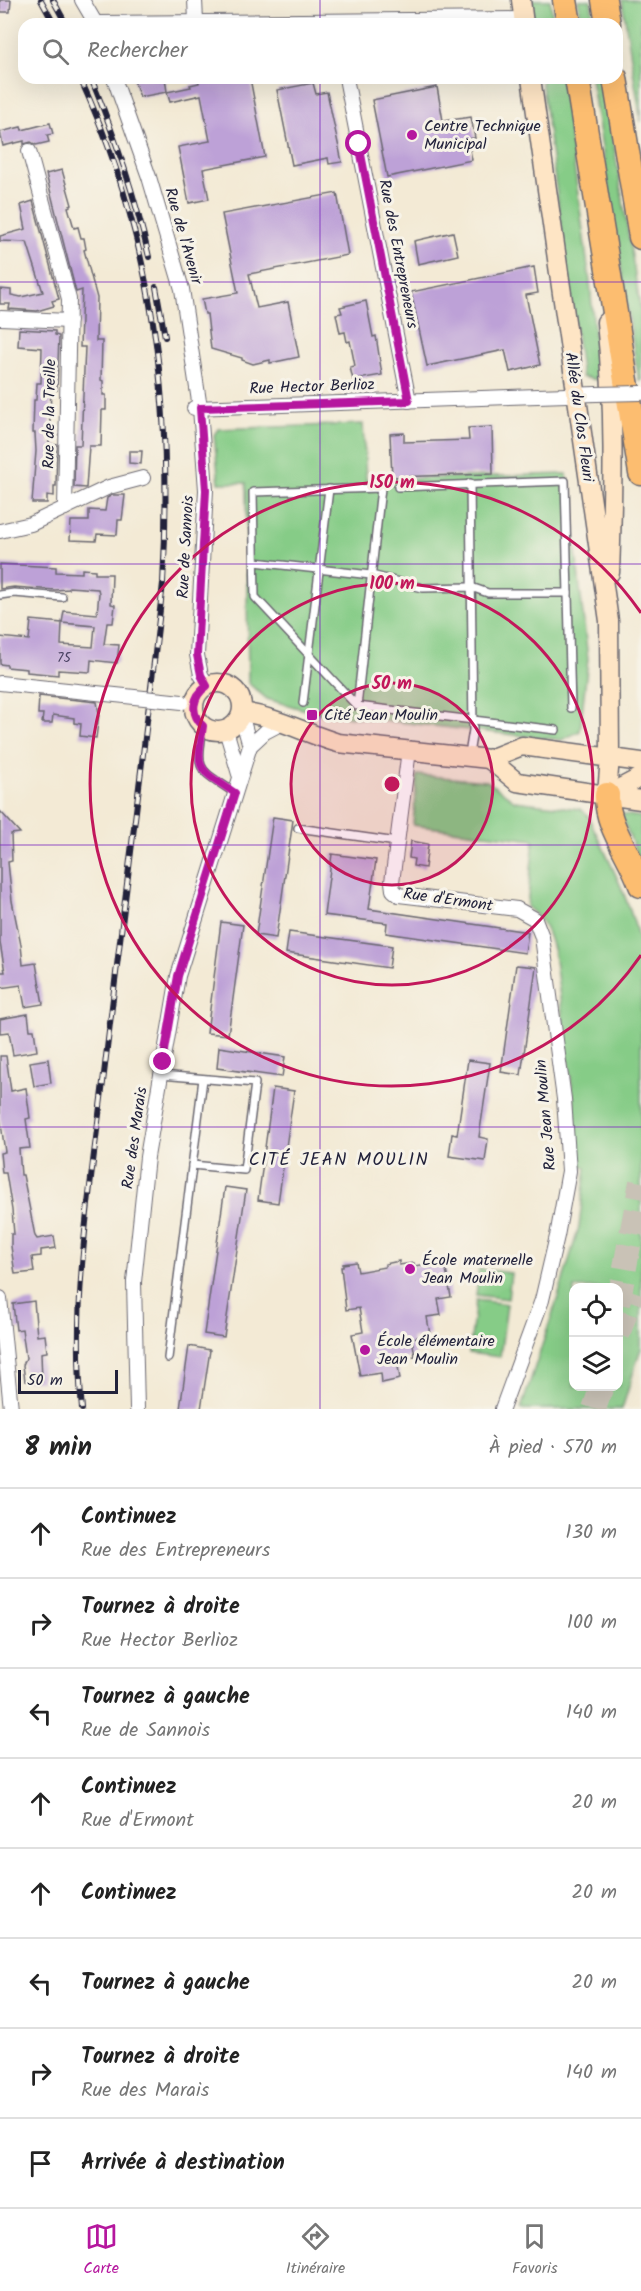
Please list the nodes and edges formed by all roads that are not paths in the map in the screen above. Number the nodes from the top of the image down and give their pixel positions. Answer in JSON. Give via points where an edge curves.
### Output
{"nodes":[{"id":1,"x":82,"y":0,"type":"edge"},
{"id":2,"x":195,"y":0,"type":"edge"},
{"id":3,"x":521,"y":0,"type":"edge"},
{"id":4,"x":565,"y":0,"type":"edge"},
{"id":5,"x":603,"y":0,"type":"edge"},
{"id":6,"x":92,"y":18,"type":"edge"},
{"id":7,"x":196,"y":18,"type":"edge"},
{"id":8,"x":523,"y":18,"type":"edge"},
{"id":9,"x":568,"y":18,"type":"edge"},
{"id":10,"x":606,"y":18,"type":"edge"},
{"id":11,"x":116,"y":84,"type":"edge"},
{"id":12,"x":347,"y":84,"type":"edge"},
{"id":13,"x":532,"y":84,"type":"edge"},
{"id":14,"x":578,"y":84,"type":"edge"},
{"id":15,"x":616,"y":84,"type":"edge"},
{"id":16,"x":620,"y":84,"type":"edge"},
{"id":17,"x":582,"y":105,"type":"junction"},
{"id":18,"x":29,"y":151,"type":"dead end"},
{"id":19,"x":641,"y":190,"type":"edge"},
{"id":20,"x":641,"y":237,"type":"edge"},
{"id":21,"x":0,"y":318,"type":"edge"},
{"id":22,"x":69,"y":321,"type":"junction"},
{"id":23,"x":641,"y":393,"type":"edge"},
{"id":24,"x":576,"y":395,"type":"junction"},
{"id":25,"x":409,"y":401,"type":"junction"},
{"id":26,"x":197,"y":408,"type":"junction"},
{"id":27,"x":641,"y":474,"type":"edge"},
{"id":28,"x":143,"y":478,"type":"dead end"},
{"id":29,"x":470,"y":483,"type":"junction"},
{"id":30,"x":398,"y":487,"type":"dead end"},
{"id":31,"x":329,"y":489,"type":"junction"},
{"id":32,"x":65,"y":508,"type":"junction"},
{"id":33,"x":0,"y":531,"type":"edge"},
{"id":34,"x":255,"y":562,"type":"junction"},
{"id":35,"x":320,"y":569,"type":"junction"},
{"id":36,"x":371,"y":575,"type":"junction"},
{"id":37,"x":471,"y":587,"type":"junction"},
{"id":38,"x":568,"y":593,"type":"junction"},
{"id":39,"x":0,"y":595,"type":"edge"},
{"id":40,"x":62,"y":597,"type":"dead end"},
{"id":41,"x":609,"y":621,"type":"junction"},
{"id":42,"x":309,"y":655,"type":"junction"},
{"id":43,"x":0,"y":683,"type":"edge"},
{"id":44,"x":207,"y":686,"type":"junction"},
{"id":45,"x":188,"y":703,"type":"junction"},
{"id":46,"x":303,"y":703,"type":"dead end"},
{"id":47,"x":357,"y":706,"type":"junction"},
{"id":48,"x":571,"y":708,"type":"dead end"},
{"id":49,"x":241,"y":713,"type":"junction"},
{"id":50,"x":473,"y":720,"type":"junction"},
{"id":51,"x":284,"y":722,"type":"junction"},
{"id":52,"x":203,"y":726,"type":"junction"},
{"id":53,"x":226,"y":730,"type":"junction"},
{"id":54,"x":556,"y":730,"type":"dead end"},
{"id":55,"x":250,"y":746,"type":"junction"},
{"id":56,"x":408,"y":750,"type":"junction"},
{"id":57,"x":610,"y":756,"type":"junction"},
{"id":58,"x":468,"y":757,"type":"junction"},
{"id":59,"x":489,"y":759,"type":"junction"},
{"id":60,"x":641,"y":762,"type":"edge"},
{"id":61,"x":239,"y":774,"type":"junction"},
{"id":62,"x":641,"y":777,"type":"edge"},
{"id":63,"x":235,"y":793,"type":"junction"},
{"id":64,"x":607,"y":795,"type":"junction"},
{"id":65,"x":641,"y":800,"type":"edge"},
{"id":66,"x":298,"y":828,"type":"dead end"},
{"id":67,"x":397,"y":842,"type":"junction"},
{"id":68,"x":641,"y":885,"type":"edge"},
{"id":69,"x":536,"y":919,"type":"joint"},
{"id":70,"x":161,"y":1075,"type":"junction"},
{"id":71,"x":203,"y":1078,"type":"junction"},
{"id":72,"x":192,"y":1165,"type":"junction"},
{"id":73,"x":0,"y":1298,"type":"edge"},
{"id":74,"x":168,"y":1358,"type":"dead end"},
{"id":75,"x":11,"y":1409,"type":"edge"},
{"id":76,"x":137,"y":1409,"type":"edge"},
{"id":77,"x":502,"y":1409,"type":"edge"}],
"edges":[{"from":1,"to":6,"type":"street"},
{"from":2,"to":7,"type":"street"},
{"from":3,"to":8,"type":"street"},
{"from":4,"to":9,"type":"highway"},
{"from":5,"to":10,"type":"highway"},
{"from":11,"to":26,"type":"street","name":"Rue de l'Avenir","via":[[182,289]]},
{"from":12,"to":25,"type":"street","name":"Rue des Entrepreneurs"},
{"from":13,"to":24,"type":"street","name":"Allée du Clos Fleuri"},
{"from":14,"to":17,"type":"highway"},
{"from":15,"to":20,"type":"highway"},
{"from":16,"to":19,"type":"highway"},
{"from":17,"to":27,"type":"highway"},
{"from":17,"to":41,"type":"street","via":[[610,366],[613,487]]},
{"from":18,"to":22,"type":"street","name":"Rue de la Treille","via":[[69,299]]},
{"from":21,"to":22,"type":"street"},
{"from":22,"to":32,"type":"street","name":"Rue de la Treille"},
{"from":23,"to":24,"type":"street","bridge":true},
{"from":24,"to":25,"type":"street","name":"Rue Hector Berlioz"},
{"from":24,"to":41,"type":"street","name":"Allée du Clos Fleuri"},
{"from":25,"to":26,"type":"street","name":"Rue Hector Berlioz"},
{"from":26,"to":44,"type":"street","name":"Rue de Sannois","via":[[206,490],[197,655]]},
{"from":28,"to":32,"type":"street","via":[[109,487]]},
{"from":29,"to":30,"type":"lane"},
{"from":29,"to":37,"type":"lane"},
{"from":29,"to":38,"type":"lane","via":[[565,481]]},
{"from":31,"to":34,"type":"lane","via":[[253,492]]},
{"from":31,"to":35,"type":"lane"},
{"from":31,"to":36,"type":"lane","via":[[381,488]]},
{"from":32,"to":33,"type":"street","via":[[32,524]]},
{"from":34,"to":35,"type":"lane"},
{"from":34,"to":42,"type":"lane","via":[[255,597]]},
{"from":35,"to":36,"type":"lane"},
{"from":35,"to":42,"type":"lane"},
{"from":36,"to":37,"type":"lane","via":[[423,588]]},
{"from":36,"to":47,"type":"lane"},
{"from":37,"to":38,"type":"lane","via":[[488,593]]},
{"from":37,"to":50,"type":"lane"},
{"from":38,"to":48,"type":"lane"},
{"from":39,"to":40,"type":"lane"},
{"from":41,"to":57,"type":"street","name":"Allée du Clos Fleuri"},
{"from":42,"to":46,"type":"lane"},
{"from":42,"to":47,"type":"lane"},
{"from":43,"to":45,"type":"street","bridge":true},
{"from":44,"to":45,"type":"street"},
{"from":44,"to":49,"type":"street","via":[[222,684],[236,691]]},
{"from":45,"to":52,"type":"street"},
{"from":47,"to":50,"type":"lane"},
{"from":49,"to":51,"type":"street"},
{"from":49,"to":53,"type":"street","via":[[238,721]]},
{"from":49,"to":55,"type":"street"},
{"from":50,"to":54,"type":"lane"},
{"from":50,"to":58,"type":"lane"},
{"from":51,"to":55,"type":"street"},
{"from":51,"to":56,"type":"street","via":[[338,742]]},
{"from":52,"to":53,"type":"street"},
{"from":52,"to":63,"type":"lane","via":[[199,764],[205,773]]},
{"from":53,"to":61,"type":"street","name":"Rue des Marais"},
{"from":55,"to":61,"type":"street","name":"Rue des Marais"},
{"from":56,"to":58,"type":"street"},
{"from":56,"to":67,"type":"street","name":"Rue d'Ermont"},
{"from":57,"to":59,"type":"street","via":[[522,746]]},
{"from":57,"to":60,"type":"street"},
{"from":57,"to":64,"type":"street","name":"Allée du Clos Fleuri"},
{"from":58,"to":59,"type":"street"},
{"from":59,"to":64,"type":"street","via":[[517,782]]},
{"from":61,"to":63,"type":"street","name":"Rue des Marais"},
{"from":62,"to":64,"type":"street"},
{"from":63,"to":70,"type":"street","name":"Rue des Marais","via":[[178,976]]},
{"from":64,"to":65,"type":"street"},
{"from":64,"to":68,"type":"highway","via":[[610,819]]},
{"from":66,"to":67,"type":"lane"},
{"from":67,"to":69,"type":"street","name":"Rue d'Ermont","via":[[392,882],[399,895],[517,909]]},
{"from":69,"to":77,"type":"street","name":"Rue Jean Moulin","via":[[542,937],[564,1099],[569,1171],[542,1300]]},
{"from":70,"to":71,"type":"lane"},
{"from":70,"to":76,"type":"street","name":"Rue des Marais","via":[[147,1158],[134,1282]]},
{"from":71,"to":72,"type":"lane"},
{"from":71,"to":72,"type":"lane","via":[[255,1083],[244,1170]]},
{"from":72,"to":74,"type":"lane"},
{"from":73,"to":75,"type":"street"}]}
